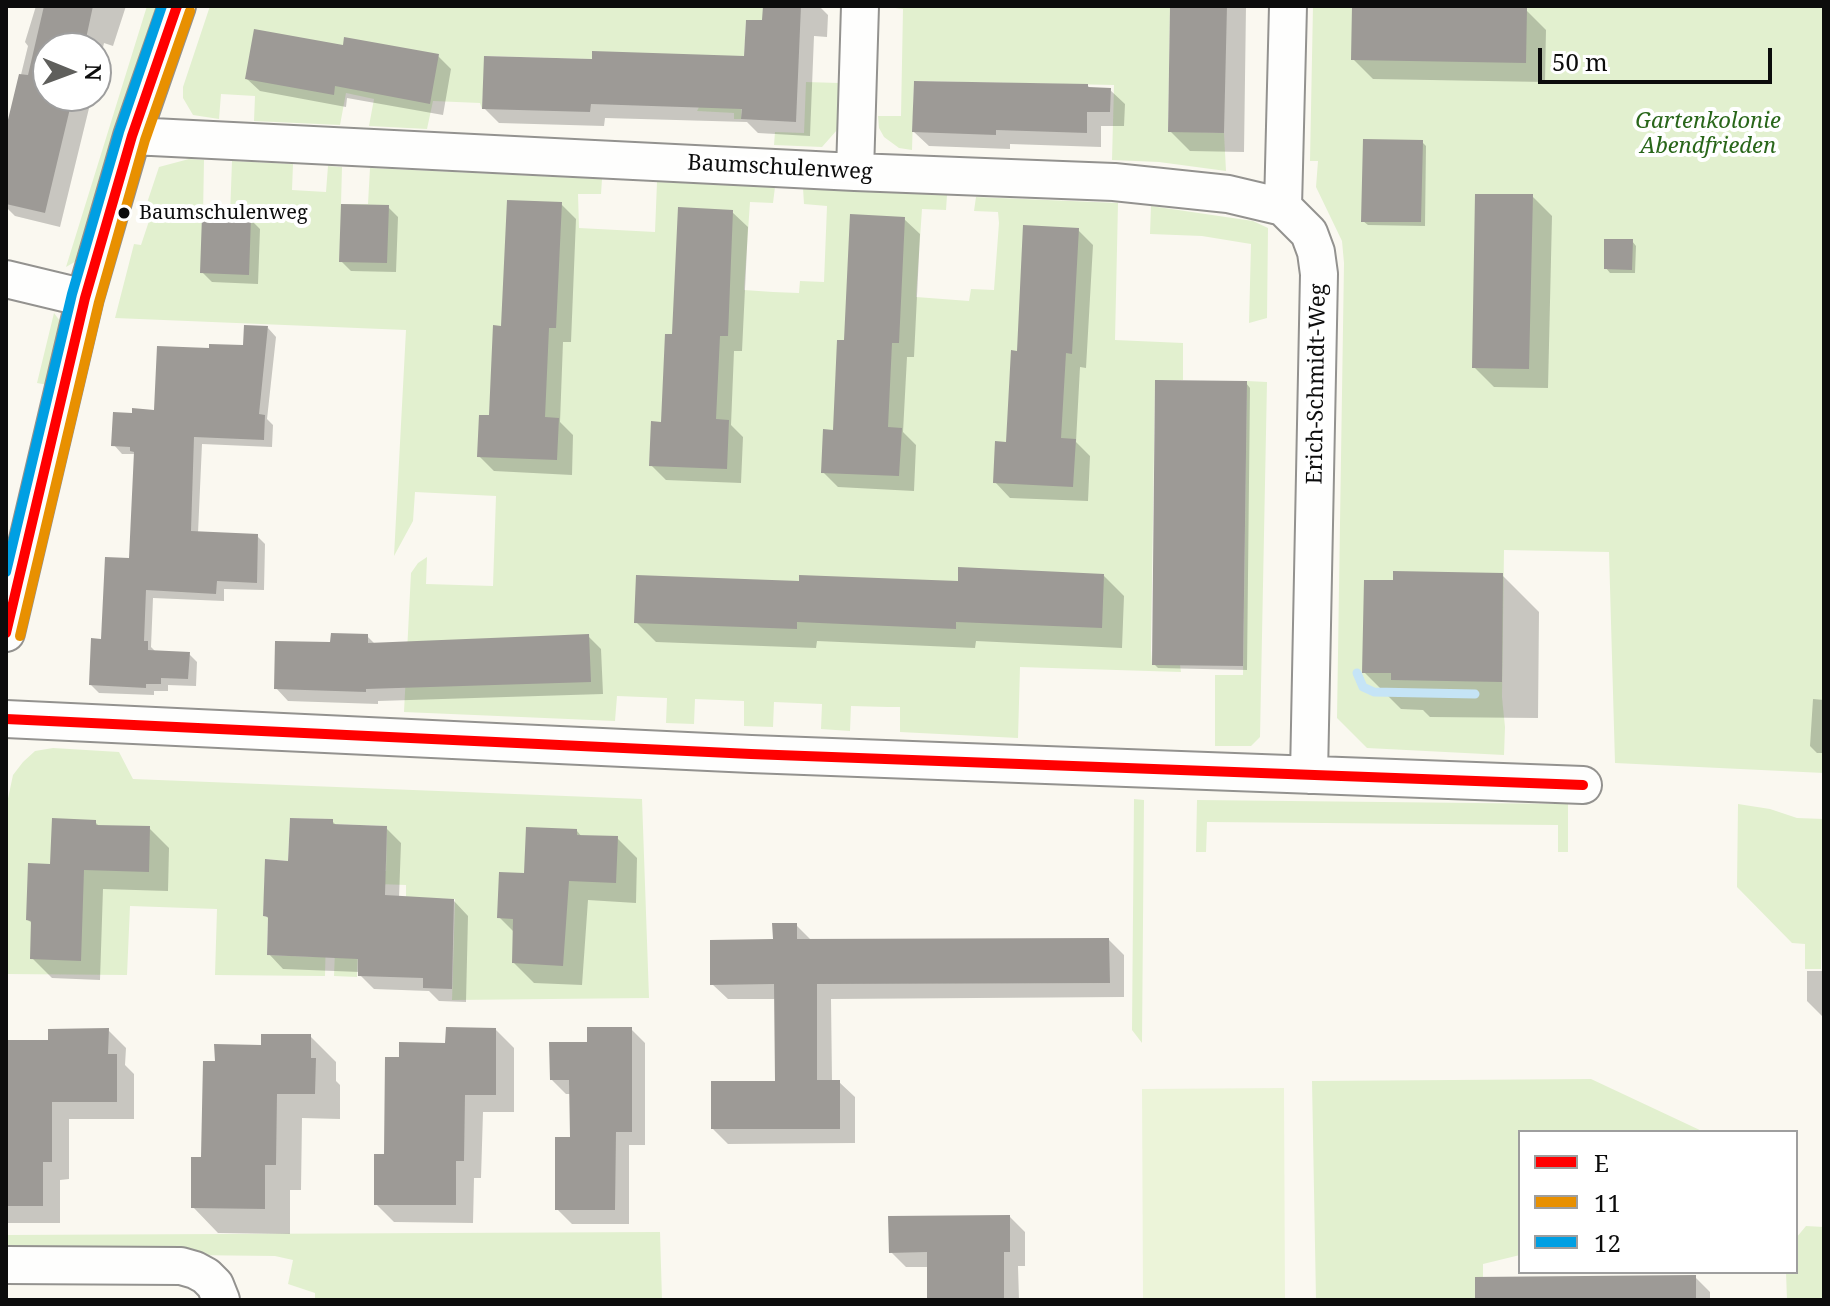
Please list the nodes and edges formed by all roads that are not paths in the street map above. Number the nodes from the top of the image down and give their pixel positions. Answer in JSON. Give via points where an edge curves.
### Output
{"nodes":[{"id":1,"x":177,"y":6,"type":"edge"},
{"id":2,"x":860,"y":6,"type":"edge"},
{"id":3,"x":1288,"y":6,"type":"edge"},
{"id":4,"x":132,"y":136,"type":"junction"},
{"id":5,"x":855,"y":172,"type":"junction"},
{"id":6,"x":1283,"y":207,"type":"junction"},
{"id":7,"x":6,"y":279,"type":"edge"},
{"id":8,"x":85,"y":298,"type":"junction"},
{"id":9,"x":6,"y":633,"type":"edge"},
{"id":10,"x":6,"y":719,"type":"edge"},
{"id":11,"x":1309,"y":775,"type":"junction"},
{"id":12,"x":1583,"y":785,"type":"dead end"},
{"id":13,"x":6,"y":1265,"type":"edge"},
{"id":14,"x":221,"y":1300,"type":"edge"}],
"edges":[{"from":1,"to":4,"type":"street"},
{"from":2,"to":5,"type":"street"},
{"from":3,"to":6,"type":"street"},
{"from":4,"to":5,"type":"street","name":"Baumschulenweg"},
{"from":4,"to":8,"type":"street"},
{"from":5,"to":6,"type":"street","name":"Baumschulenweg","via":[[1114,182],[1228,194]]},
{"from":6,"to":11,"type":"street","name":"Erich-Schmidt-Weg","via":[[1309,233],[1319,274]]},
{"from":7,"to":8,"type":"street"},
{"from":8,"to":9,"type":"street"},
{"from":10,"to":11,"type":"street"},
{"from":11,"to":12,"type":"street"},
{"from":13,"to":14,"type":"street","via":[[181,1266],[206,1276]]}]}
